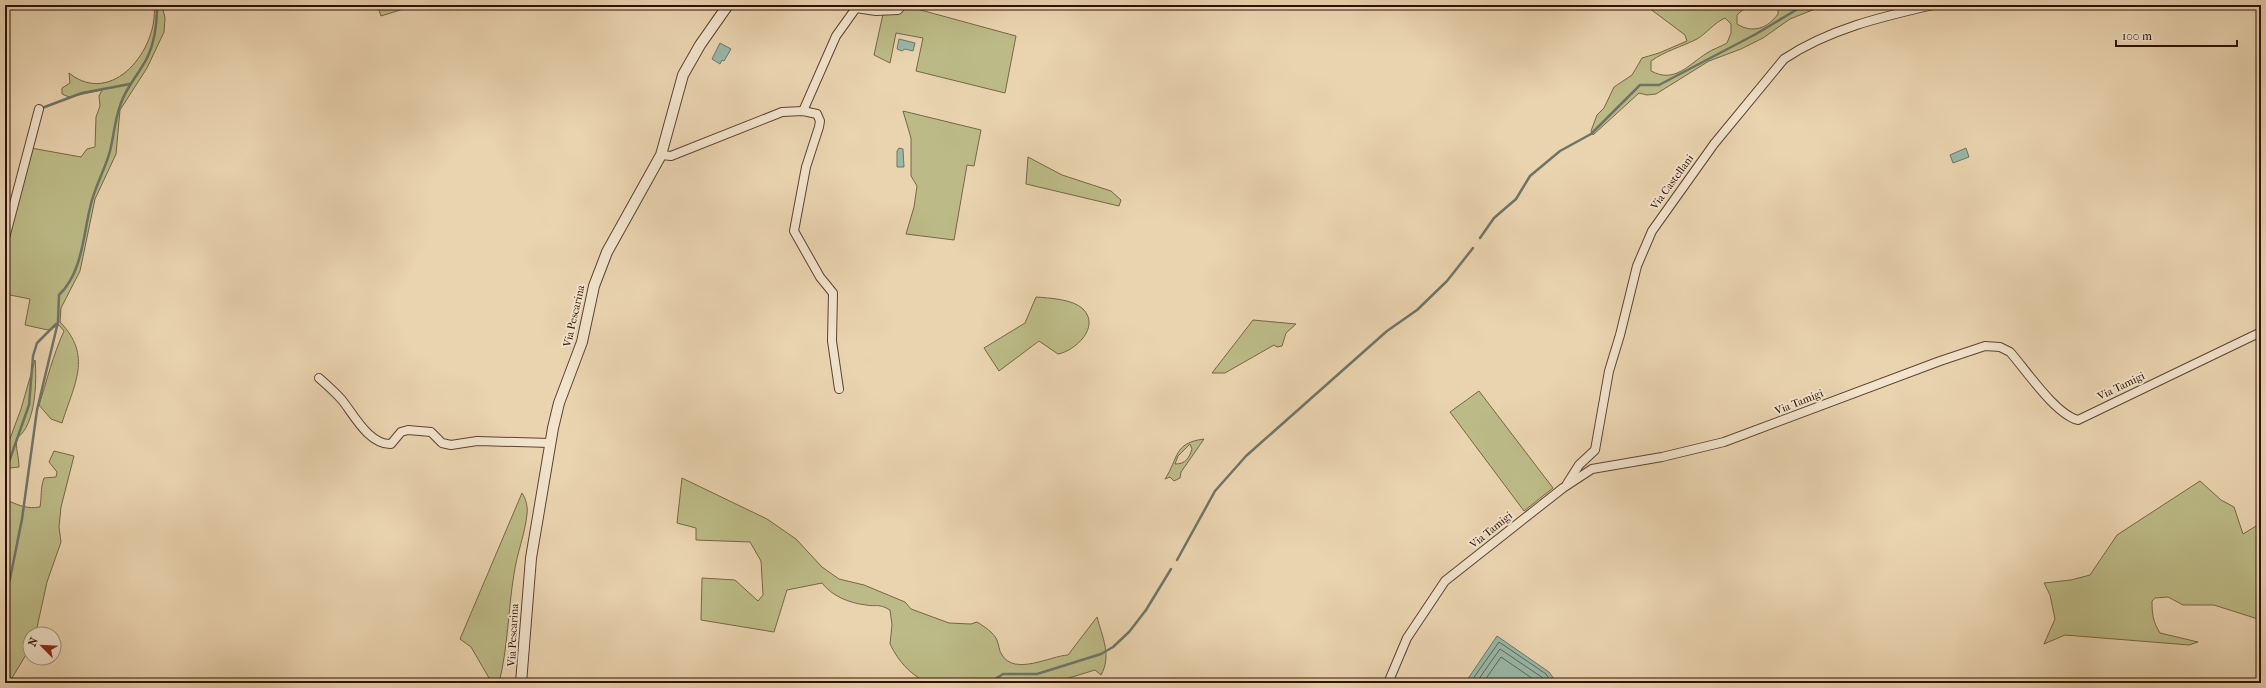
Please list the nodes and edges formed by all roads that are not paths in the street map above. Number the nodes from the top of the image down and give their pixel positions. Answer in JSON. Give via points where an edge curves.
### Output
{"nodes":[{"id":1,"x":728,"y":5,"type":"edge"},
{"id":2,"x":902,"y":5,"type":"edge"},
{"id":3,"x":1933,"y":5,"type":"edge"},
{"id":4,"x":39,"y":109,"type":"dead end"},
{"id":5,"x":803,"y":111,"type":"junction"},
{"id":6,"x":660,"y":155,"type":"junction"},
{"id":7,"x":5,"y":238,"type":"edge"},
{"id":8,"x":2261,"y":332,"type":"edge"},
{"id":9,"x":319,"y":378,"type":"dead end"},
{"id":10,"x":839,"y":389,"type":"dead end"},
{"id":11,"x":550,"y":443,"type":"junction"},
{"id":12,"x":1566,"y":486,"type":"junction"},
{"id":13,"x":521,"y":683,"type":"edge"},
{"id":14,"x":1388,"y":683,"type":"edge"}],
"edges":[{"from":1,"to":6,"type":"street","name":"Via Pescarina","via":[[683,75]]},
{"from":2,"to":5,"type":"street","via":[[898,10],[876,11],[856,8],[836,36]]},
{"from":3,"to":12,"type":"street","name":"Via Castellani","via":[[1836,32],[1796,51],[1779,65],[1714,144],[1673,200],[1646,243],[1637,266],[1609,370],[1595,450],[1579,464]]},
{"from":4,"to":7,"type":"street"},
{"from":5,"to":6,"type":"street","via":[[782,112],[671,156]]},
{"from":5,"to":10,"type":"street","via":[[817,114],[820,121],[806,167],[794,231],[812,265],[833,293],[832,341]]},
{"from":6,"to":11,"type":"street","name":"Via Pescarina","via":[[597,275],[582,342],[559,403]]},
{"from":8,"to":12,"type":"street","name":"Via Tamigi","via":[[2078,420],[2069,418],[2058,410],[2010,352],[2000,347],[1985,346],[1754,432],[1691,451],[1592,469]]},
{"from":9,"to":11,"type":"street","via":[[341,398],[367,431],[386,444],[391,444],[401,432],[408,430],[431,432],[442,443],[451,445],[476,441]]},
{"from":11,"to":13,"type":"street","name":"Via Pescarina","via":[[531,558]]},
{"from":12,"to":14,"type":"street","name":"Via Tamigi","via":[[1445,581],[1407,638]]}]}
